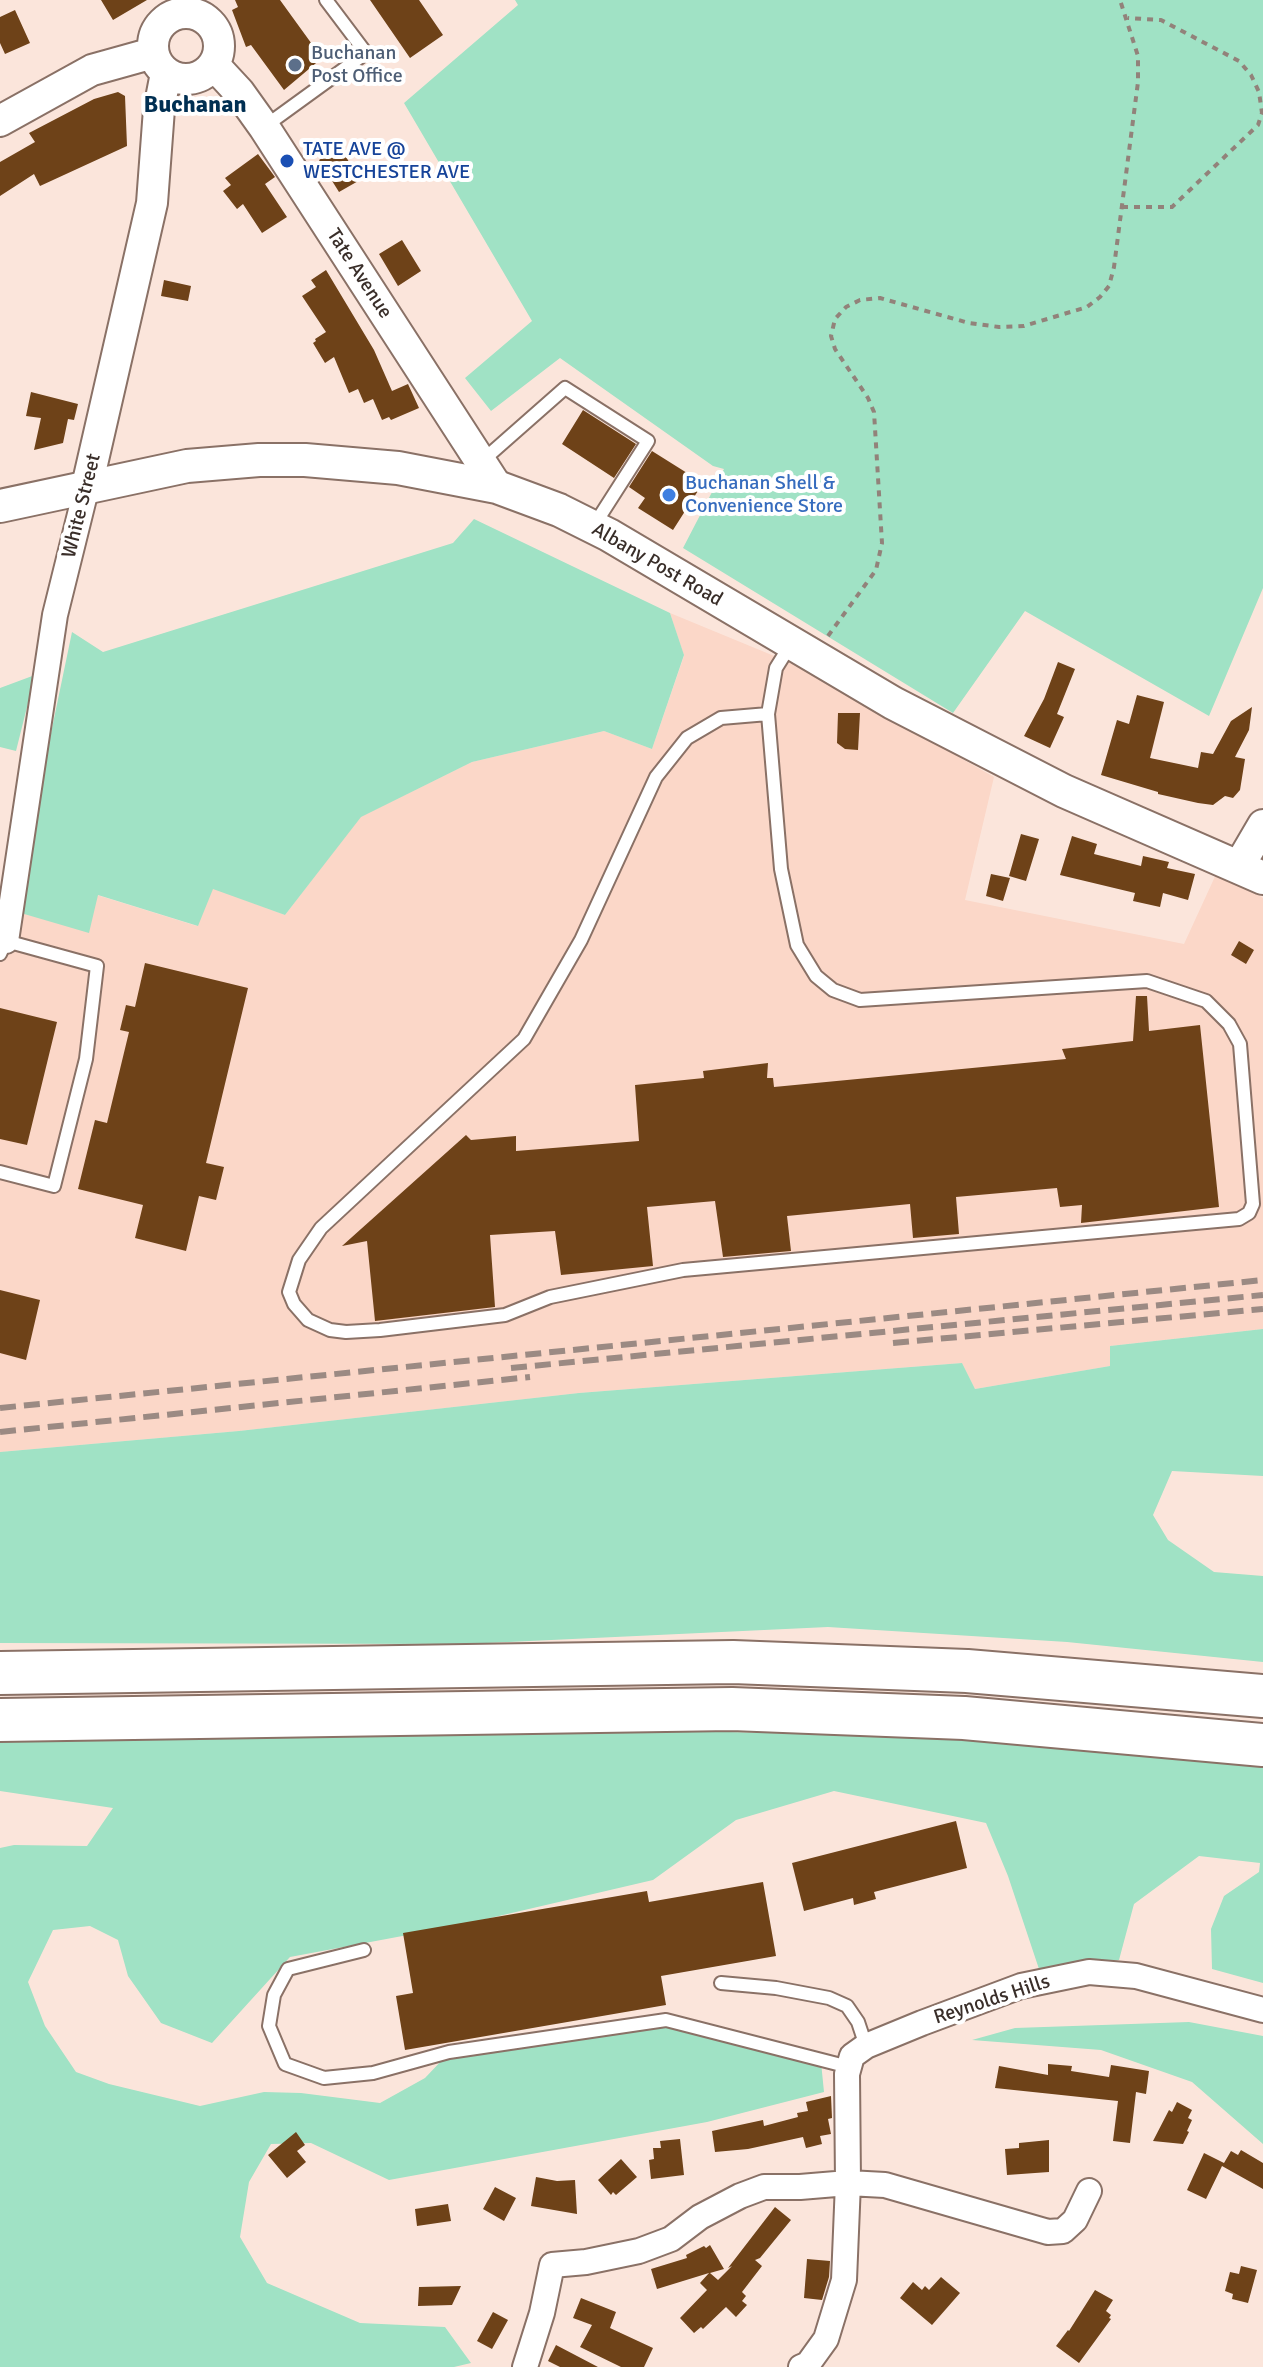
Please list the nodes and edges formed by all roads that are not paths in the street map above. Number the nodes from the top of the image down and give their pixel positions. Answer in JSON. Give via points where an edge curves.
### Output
{"nodes":[{"id":1,"x":326,"y":0,"type":"edge"},
{"id":2,"x":187,"y":7,"type":"edge"},
{"id":3,"x":159,"y":63,"type":"junction"},
{"id":4,"x":214,"y":65,"type":"junction"},
{"id":5,"x":0,"y":121,"type":"edge"},
{"id":6,"x":264,"y":127,"type":"junction"},
{"id":7,"x":489,"y":475,"type":"junction"},
{"id":8,"x":87,"y":486,"type":"junction"},
{"id":9,"x":0,"y":506,"type":"edge"},
{"id":10,"x":593,"y":527,"type":"junction"},
{"id":11,"x":802,"y":651,"type":"junction"},
{"id":12,"x":768,"y":714,"type":"junction"},
{"id":13,"x":1263,"y":825,"type":"edge"},
{"id":14,"x":1251,"y":872,"type":"edge"},
{"id":15,"x":3,"y":948,"type":"edge"},
{"id":16,"x":0,"y":1172,"type":"edge"},
{"id":17,"x":0,"y":1673,"type":"edge"},
{"id":18,"x":1263,"y":1696,"type":"edge"},
{"id":19,"x":0,"y":1720,"type":"edge"},
{"id":20,"x":1263,"y":1745,"type":"edge"},
{"id":21,"x":364,"y":1950,"type":"dead end"},
{"id":22,"x":721,"y":1983,"type":"dead end"},
{"id":23,"x":1263,"y":2010,"type":"edge"},
{"id":24,"x":866,"y":2046,"type":"junction"},
{"id":25,"x":849,"y":2067,"type":"junction"},
{"id":26,"x":848,"y":2183,"type":"junction"},
{"id":27,"x":1089,"y":2191,"type":"dead end"},
{"id":28,"x":525,"y":2367,"type":"edge"},
{"id":29,"x":801,"y":2367,"type":"edge"}],
"edges":[{"from":1,"to":6,"type":"lane","via":[[366,53]]},
{"from":2,"to":3,"type":"street","via":[[157,29],[153,38]]},
{"from":2,"to":4,"type":"street","via":[[210,23],[218,36]]},
{"from":3,"to":4,"type":"street","via":[[179,79],[192,79]]},
{"from":3,"to":5,"type":"street","via":[[92,70]]},
{"from":3,"to":8,"type":"street","name":"White Street","via":[[152,203]]},
{"from":4,"to":6,"type":"street","name":"Tate Avenue"},
{"from":6,"to":7,"type":"street","name":"Tate Avenue"},
{"from":7,"to":8,"type":"main road","name":"Albany Post Road","via":[[294,460],[187,466]]},
{"from":7,"to":10,"type":"main road","name":"Albany Post Road"},
{"from":7,"to":10,"type":"lane","via":[[565,388],[648,441]]},
{"from":8,"to":9,"type":"main road","name":"Albany Post Road"},
{"from":8,"to":15,"type":"street","name":"White Street","via":[[55,615]]},
{"from":10,"to":11,"type":"main road","name":"Albany Post Road"},
{"from":11,"to":12,"type":"lane","via":[[776,668]]},
{"from":11,"to":14,"type":"main road","name":"Albany Post Road","via":[[1064,791]]},
{"from":12,"to":12,"type":"lane","via":[[781,869],[797,945],[816,976],[833,990],[860,1000],[1147,981],[1206,1001],[1240,1044],[1253,1204],[1249,1213],[1239,1219],[683,1270],[550,1297],[505,1315],[380,1330],[330,1330],[308,1320],[289,1292],[299,1260],[321,1228],[524,1039],[581,940],[656,777],[687,738],[721,718]]},
{"from":13,"to":14,"type":"street"},
{"from":15,"to":16,"type":"lane","via":[[97,966],[86,1059],[54,1186]]},
{"from":17,"to":18,"type":"highway","via":[[733,1662],[967,1671]]},
{"from":19,"to":20,"type":"highway","via":[[732,1709],[964,1718]]},
{"from":21,"to":25,"type":"lane","via":[[288,1969],[274,1995],[269,2026],[285,2064],[324,2078],[373,2073],[449,2052],[666,2020]]},
{"from":22,"to":24,"type":"lane","via":[[829,1998],[847,2006]]},
{"from":23,"to":24,"type":"street","name":"Reynolds Hills","via":[[1136,1976],[1089,1972],[1021,1986]]},
{"from":24,"to":25,"type":"street","name":"Reynolds Hills","via":[[852,2056]]},
{"from":25,"to":26,"type":"street"},
{"from":26,"to":27,"type":"street","via":[[885,2185],[1048,2232],[1063,2231],[1075,2220]]},
{"from":26,"to":28,"type":"street","via":[[764,2187],[639,2251],[552,2265]]},
{"from":26,"to":29,"type":"street","via":[[844,2280],[826,2339]]}]}
